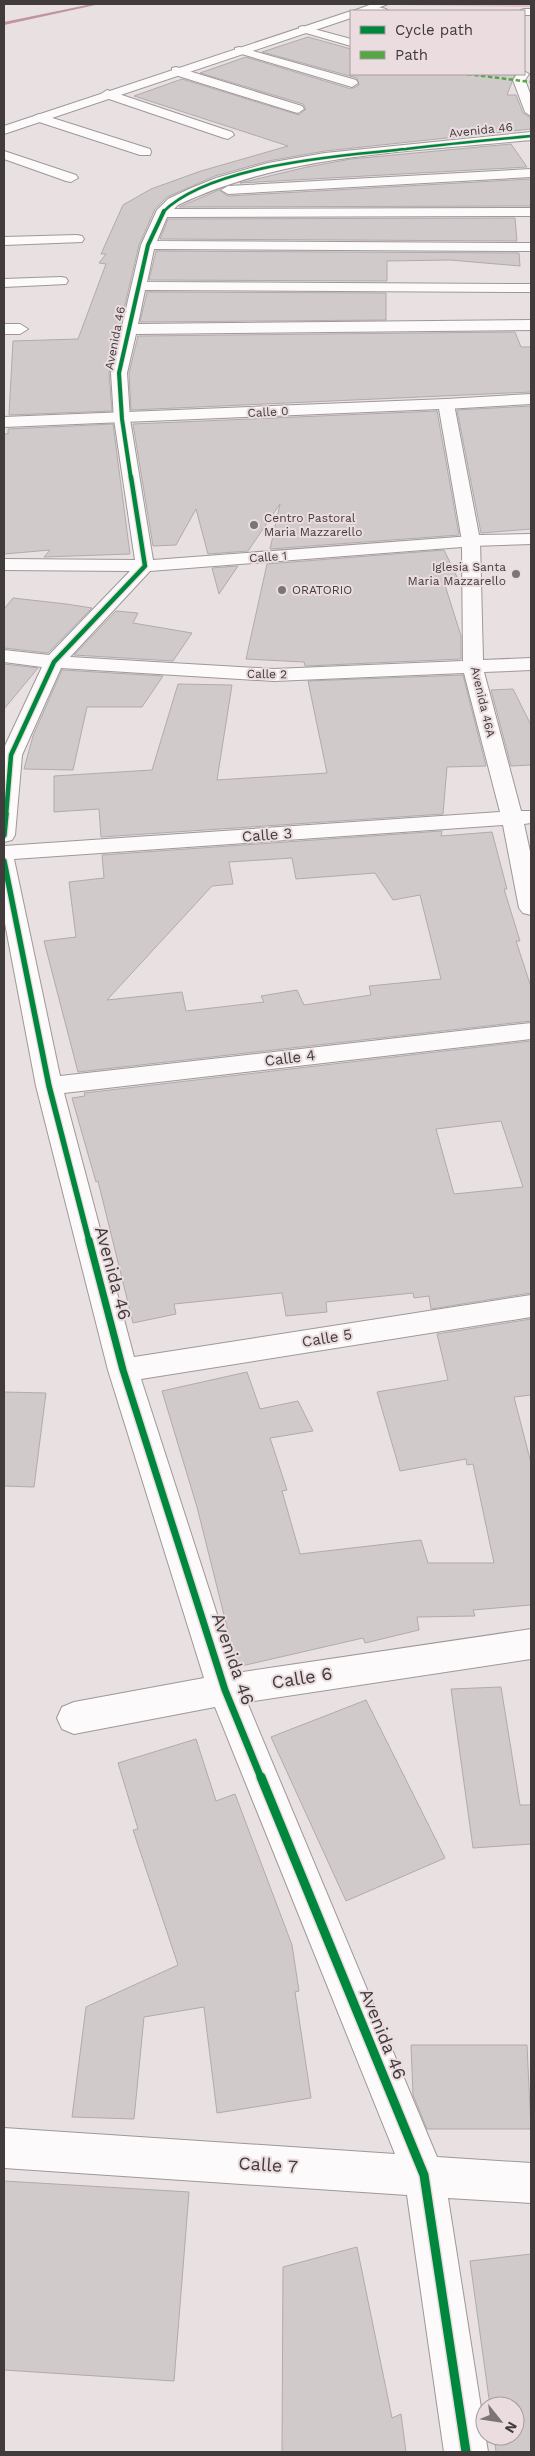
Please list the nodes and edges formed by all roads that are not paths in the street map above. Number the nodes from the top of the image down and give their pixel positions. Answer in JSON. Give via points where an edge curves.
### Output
{"nodes":[{"id":1,"x":383,"y":4,"type":"edge"},
{"id":2,"x":370,"y":8,"type":"junction"},
{"id":3,"x":363,"y":10,"type":"edge"},
{"id":4,"x":378,"y":10,"type":"edge"},
{"id":5,"x":350,"y":14,"type":"edge"},
{"id":6,"x":303,"y":29,"type":"junction"},
{"id":7,"x":350,"y":43,"type":"edge"},
{"id":8,"x":239,"y":50,"type":"junction"},
{"id":9,"x":176,"y":71,"type":"junction"},
{"id":10,"x":522,"y":75,"type":"edge"},
{"id":11,"x":352,"y":83,"type":"dead end"},
{"id":12,"x":107,"y":94,"type":"junction"},
{"id":13,"x":298,"y":109,"type":"dead end"},
{"id":14,"x":531,"y":112,"type":"edge"},
{"id":15,"x":40,"y":118,"type":"junction"},
{"id":16,"x":4,"y":130,"type":"edge"},
{"id":17,"x":228,"y":135,"type":"dead end"},
{"id":18,"x":531,"y":136,"type":"edge"},
{"id":19,"x":145,"y":152,"type":"dead end"},
{"id":20,"x":4,"y":155,"type":"edge"},
{"id":21,"x":531,"y":173,"type":"edge"},
{"id":22,"x":71,"y":178,"type":"dead end"},
{"id":23,"x":194,"y":192,"type":"junction"},
{"id":24,"x":531,"y":212,"type":"edge"},
{"id":25,"x":162,"y":213,"type":"junction"},
{"id":26,"x":77,"y":239,"type":"dead end"},
{"id":27,"x":4,"y":241,"type":"edge"},
{"id":28,"x":148,"y":245,"type":"junction"},
{"id":29,"x":531,"y":248,"type":"edge"},
{"id":30,"x":61,"y":280,"type":"dead end"},
{"id":31,"x":4,"y":283,"type":"edge"},
{"id":32,"x":137,"y":286,"type":"junction"},
{"id":33,"x":531,"y":288,"type":"edge"},
{"id":34,"x":531,"y":325,"type":"edge"},
{"id":35,"x":4,"y":329,"type":"edge"},
{"id":36,"x":20,"y":329,"type":"dead end"},
{"id":37,"x":128,"y":329,"type":"junction"},
{"id":38,"x":531,"y":399,"type":"edge"},
{"id":39,"x":446,"y":404,"type":"junction"},
{"id":40,"x":122,"y":419,"type":"junction"},
{"id":41,"x":4,"y":422,"type":"edge"},
{"id":42,"x":531,"y":539,"type":"edge"},
{"id":43,"x":471,"y":541,"type":"junction"},
{"id":44,"x":4,"y":564,"type":"edge"},
{"id":45,"x":145,"y":566,"type":"junction"},
{"id":46,"x":4,"y":656,"type":"edge"},
{"id":47,"x":54,"y":662,"type":"junction"},
{"id":48,"x":531,"y":664,"type":"edge"},
{"id":49,"x":473,"y":668,"type":"junction"},
{"id":50,"x":522,"y":817,"type":"edge"},
{"id":51,"x":4,"y":835,"type":"edge"},
{"id":52,"x":4,"y":853,"type":"edge"},
{"id":53,"x":4,"y":861,"type":"edge"},
{"id":54,"x":531,"y":908,"type":"edge"},
{"id":55,"x":531,"y":1031,"type":"edge"},
{"id":56,"x":50,"y":1086,"type":"junction"},
{"id":57,"x":531,"y":1306,"type":"edge"},
{"id":58,"x":123,"y":1370,"type":"junction"},
{"id":59,"x":531,"y":1644,"type":"edge"},
{"id":60,"x":226,"y":1690,"type":"junction"},
{"id":61,"x":74,"y":1718,"type":"dead end"},
{"id":62,"x":4,"y":2148,"type":"edge"},
{"id":63,"x":424,"y":2176,"type":"junction"},
{"id":64,"x":531,"y":2183,"type":"edge"},
{"id":65,"x":466,"y":2452,"type":"edge"}],
"edges":[{"from":1,"to":2,"type":"street"},
{"from":2,"to":3,"type":"street"},
{"from":2,"to":4,"type":"street"},
{"from":5,"to":6,"type":"street"},
{"from":6,"to":7,"type":"street"},
{"from":6,"to":8,"type":"street"},
{"from":8,"to":9,"type":"street"},
{"from":8,"to":11,"type":"street"},
{"from":9,"to":12,"type":"street"},
{"from":9,"to":13,"type":"street"},
{"from":10,"to":14,"type":"street","via":[[519,80]]},
{"from":12,"to":15,"type":"street"},
{"from":12,"to":17,"type":"street"},
{"from":15,"to":16,"type":"street"},
{"from":15,"to":19,"type":"street"},
{"from":18,"to":23,"type":"street","name":"Avenida 46","via":[[325,157],[268,167]]},
{"from":20,"to":22,"type":"street"},
{"from":21,"to":23,"type":"street"},
{"from":23,"to":25,"type":"street","name":"Avenida 46","via":[[174,202]]},
{"from":24,"to":25,"type":"street"},
{"from":25,"to":28,"type":"street","name":"Avenida 46"},
{"from":26,"to":27,"type":"street"},
{"from":28,"to":29,"type":"street"},
{"from":28,"to":32,"type":"street","name":"Avenida 46"},
{"from":30,"to":31,"type":"street"},
{"from":32,"to":33,"type":"street"},
{"from":32,"to":37,"type":"street","name":"Avenida 46"},
{"from":34,"to":37,"type":"street"},
{"from":35,"to":36,"type":"street"},
{"from":37,"to":40,"type":"street","name":"Avenida 46","via":[[119,373]]},
{"from":38,"to":39,"type":"street","name":"Calle 0"},
{"from":39,"to":40,"type":"street","name":"Calle 0"},
{"from":39,"to":43,"type":"street","name":"Avenida 46A"},
{"from":40,"to":41,"type":"street","name":"Calle 0"},
{"from":40,"to":45,"type":"street","name":"Avenida 46"},
{"from":42,"to":43,"type":"street","name":"Calle 1"},
{"from":43,"to":45,"type":"street","name":"Calle 1"},
{"from":43,"to":49,"type":"street","name":"Avenida 46A"},
{"from":44,"to":45,"type":"street","name":"Calle 1"},
{"from":45,"to":47,"type":"street"},
{"from":46,"to":47,"type":"street","name":"Calle 2"},
{"from":47,"to":49,"type":"street","name":"Calle 2","via":[[274,675]]},
{"from":47,"to":51,"type":"street","via":[[11,755]]},
{"from":48,"to":49,"type":"street","name":"Calle 2"},
{"from":49,"to":50,"type":"street","name":"Avenida 46A"},
{"from":50,"to":52,"type":"street","name":"Calle 3"},
{"from":50,"to":54,"type":"street","name":"Avenida 46A"},
{"from":53,"to":56,"type":"street","name":"Avenida 46"},
{"from":55,"to":56,"type":"street","name":"Calle 4"},
{"from":56,"to":58,"type":"street","name":"Avenida 46"},
{"from":57,"to":58,"type":"street","name":"Calle 5"},
{"from":58,"to":60,"type":"street","name":"Avenida 46"},
{"from":59,"to":60,"type":"street","name":"Calle 6"},
{"from":60,"to":61,"type":"street","name":"Calle 6"},
{"from":60,"to":63,"type":"street","name":"Avenida 46"},
{"from":62,"to":63,"type":"street","name":"Calle 7"},
{"from":63,"to":64,"type":"street","name":"Calle 7"},
{"from":63,"to":65,"type":"street","name":"Avenida 46"}]}
